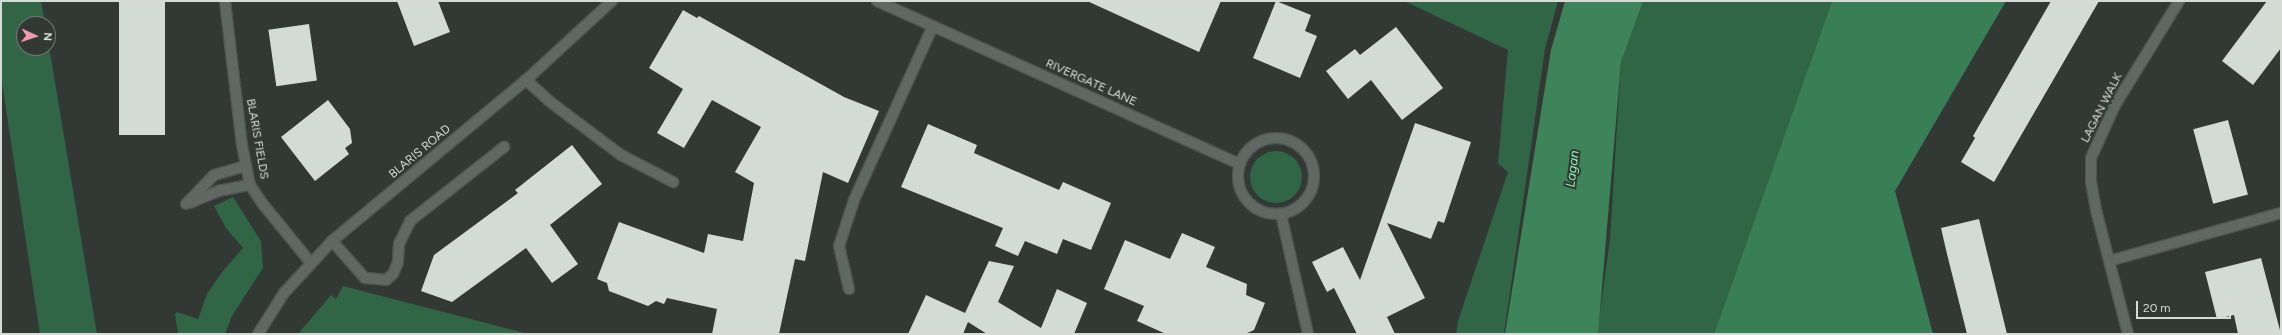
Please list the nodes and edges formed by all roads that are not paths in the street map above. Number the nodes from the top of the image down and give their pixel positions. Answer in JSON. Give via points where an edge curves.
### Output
{"nodes":[{"id":1,"x":225,"y":1,"type":"edge"},
{"id":2,"x":612,"y":1,"type":"edge"},
{"id":3,"x":877,"y":1,"type":"edge"},
{"id":4,"x":2179,"y":1,"type":"edge"},
{"id":5,"x":932,"y":28,"type":"junction"},
{"id":6,"x":526,"y":80,"type":"junction"},
{"id":7,"x":504,"y":147,"type":"dead end"},
{"id":8,"x":1240,"y":164,"type":"junction"},
{"id":9,"x":246,"y":166,"type":"junction"},
{"id":10,"x":673,"y":182,"type":"dead end"},
{"id":11,"x":250,"y":185,"type":"junction"},
{"id":12,"x":2281,"y":213,"type":"edge"},
{"id":13,"x":1281,"y":214,"type":"junction"},
{"id":14,"x":332,"y":241,"type":"junction"},
{"id":15,"x":2109,"y":260,"type":"junction"},
{"id":16,"x":311,"y":263,"type":"junction"},
{"id":17,"x":849,"y":289,"type":"dead end"},
{"id":18,"x":258,"y":334,"type":"edge"},
{"id":19,"x":1308,"y":334,"type":"edge"},
{"id":20,"x":2128,"y":334,"type":"edge"}],
"edges":[{"from":1,"to":9,"type":"street","name":"BLARIS FIELDS"},
{"from":2,"to":6,"type":"street","name":"BLARIS ROAD"},
{"from":3,"to":5,"type":"street","name":"RIVERGATE LANE"},
{"from":4,"to":15,"type":"street","name":"LAGAN WALK","via":[[2115,104],[2091,158],[2091,182]]},
{"from":5,"to":8,"type":"street","name":"RIVERGATE LANE"},
{"from":5,"to":17,"type":"street","via":[[854,200],[839,246]]},
{"from":6,"to":10,"type":"street","via":[[549,101],[621,155]]},
{"from":6,"to":14,"type":"street","name":"BLARIS ROAD"},
{"from":7,"to":14,"type":"street","via":[[410,221],[399,244],[398,262],[386,280],[365,278]]},
{"from":8,"to":13,"type":"street","via":[[1237,177],[1246,200],[1256,209],[1268,214]]},
{"from":8,"to":13,"type":"street","via":[[1246,153],[1265,139],[1290,141],[1308,156],[1314,180],[1311,192],[1293,210]]},
{"from":9,"to":11,"type":"street","name":"BLARIS FIELDS"},
{"from":9,"to":11,"type":"street","via":[[214,175],[186,204],[218,191]]},
{"from":11,"to":16,"type":"street","name":"BLARIS FIELDS"},
{"from":12,"to":15,"type":"street"},
{"from":13,"to":19,"type":"street"},
{"from":14,"to":16,"type":"street","name":"BLARIS ROAD"},
{"from":15,"to":20,"type":"street","name":"LAGAN WALK"},
{"from":16,"to":18,"type":"street","name":"BLARIS ROAD","via":[[284,293]]}]}
